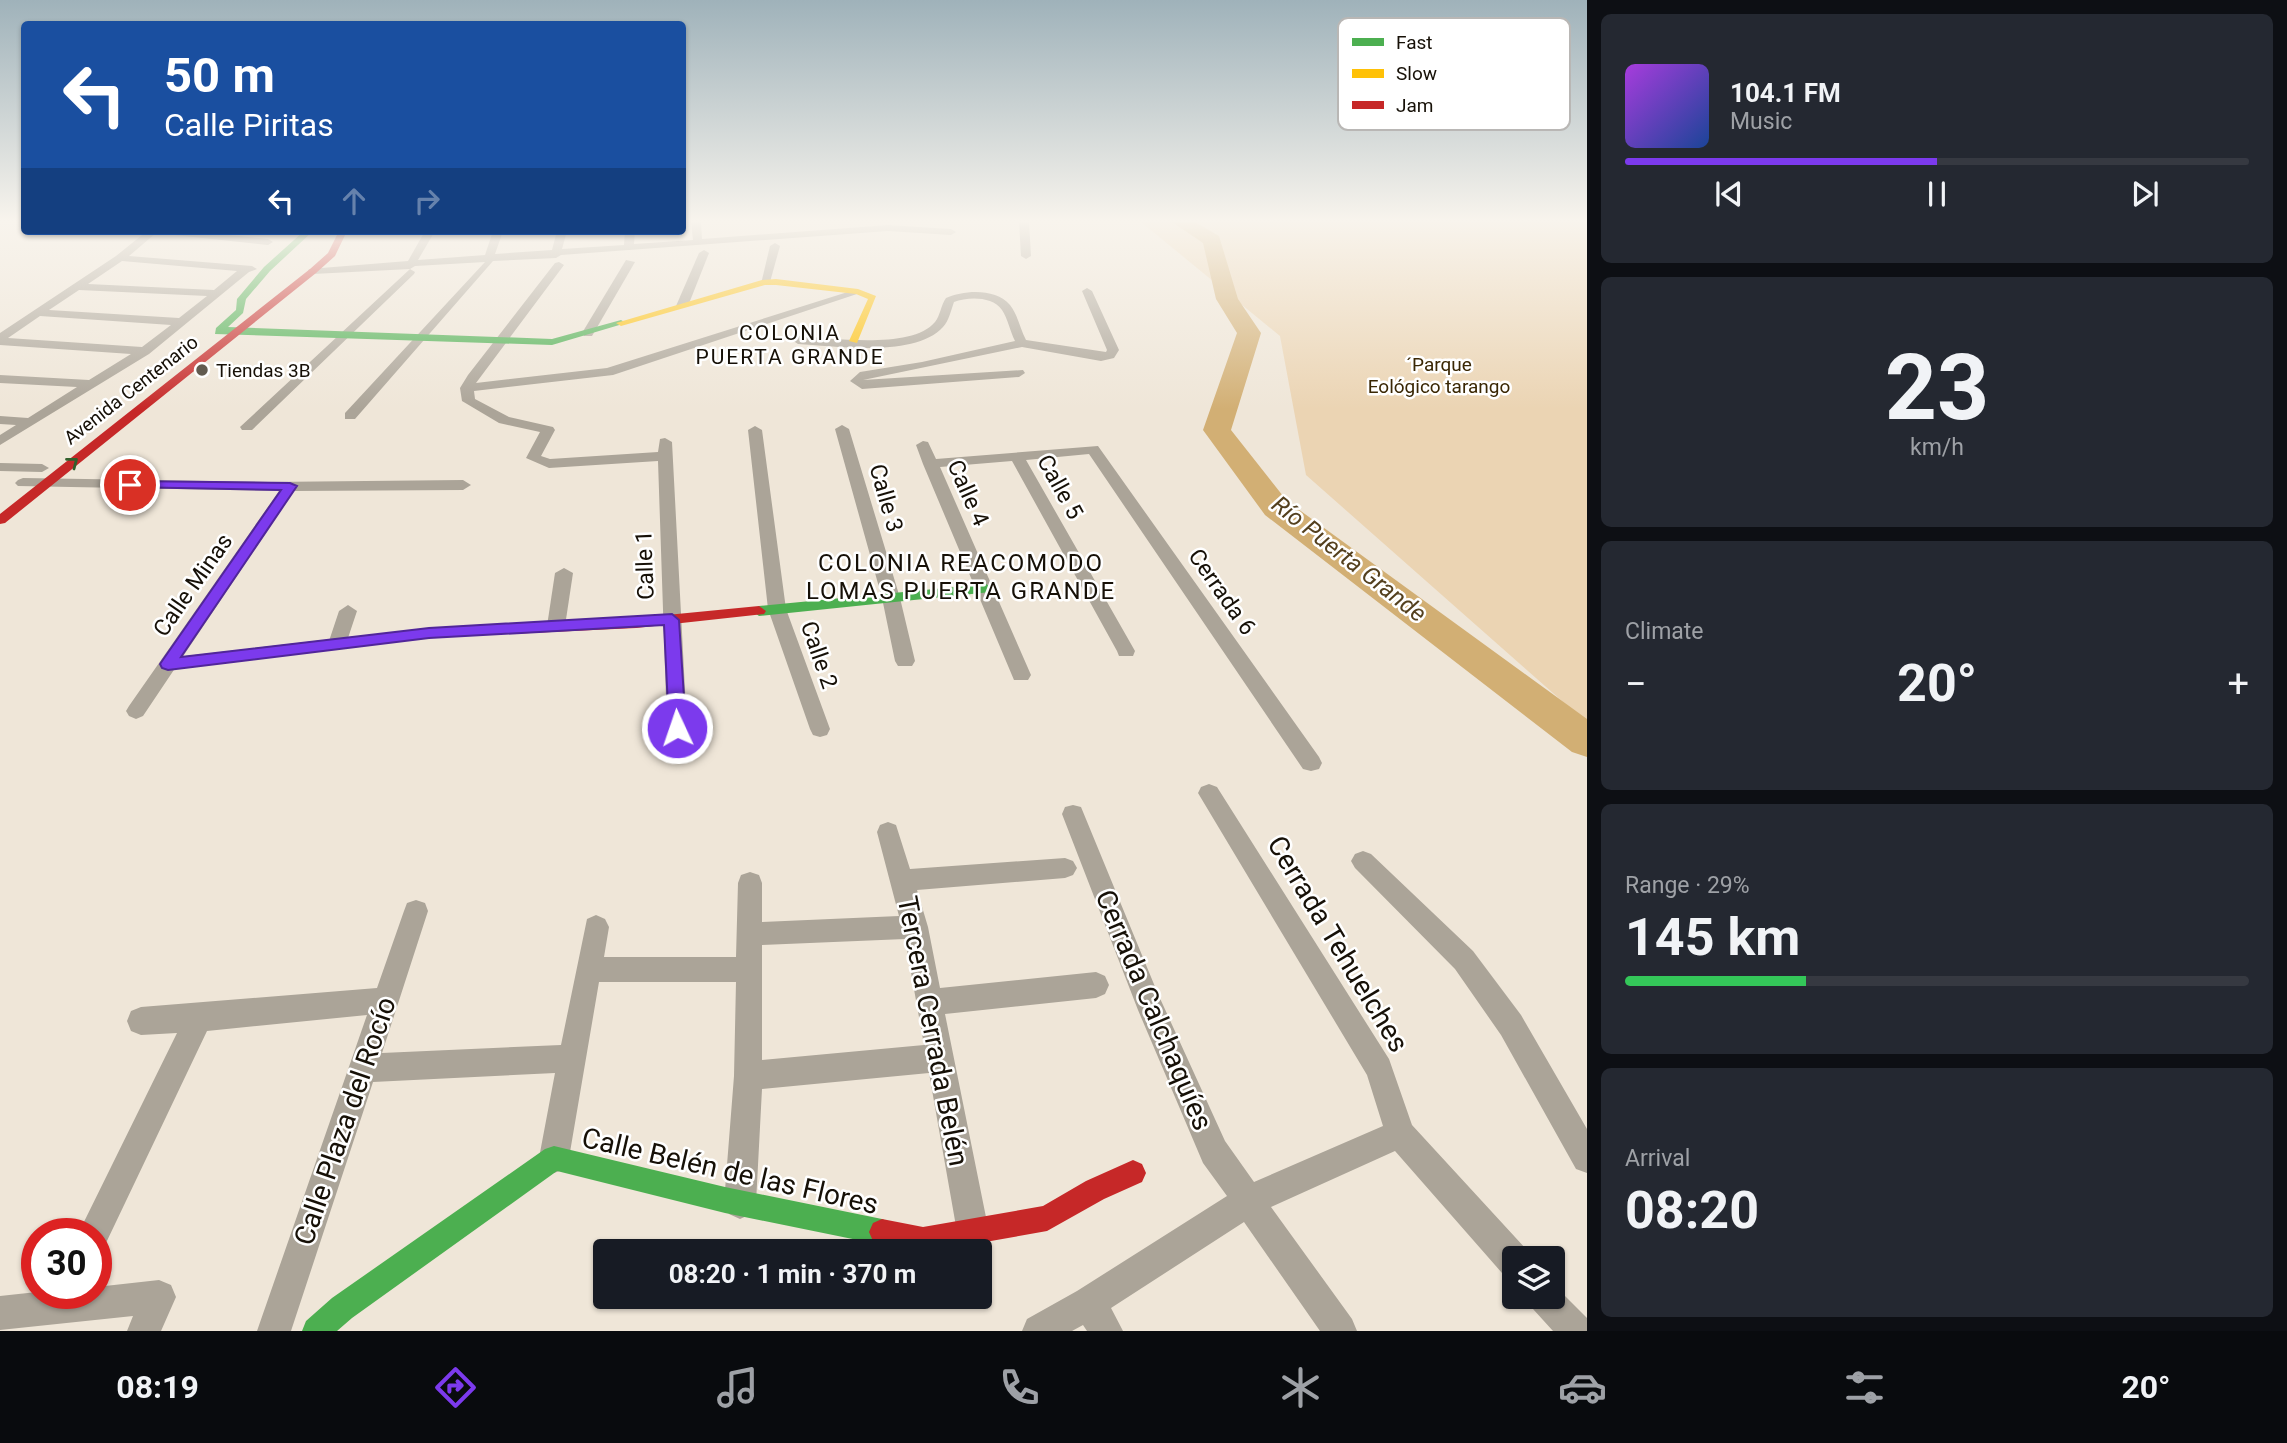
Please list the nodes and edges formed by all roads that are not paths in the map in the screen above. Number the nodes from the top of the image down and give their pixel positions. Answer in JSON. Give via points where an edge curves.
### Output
{"nodes":[{"id":1,"x":81,"y":284,"type":"edge"},
{"id":2,"x":228,"y":284,"type":"edge"},
{"id":3,"x":254,"y":284,"type":"edge"},
{"id":4,"x":297,"y":284,"type":"edge"},
{"id":5,"x":395,"y":284,"type":"edge"},
{"id":6,"x":468,"y":284,"type":"edge"},
{"id":7,"x":541,"y":284,"type":"edge"},
{"id":8,"x":617,"y":284,"type":"edge"},
{"id":9,"x":689,"y":284,"type":"edge"},
{"id":10,"x":758,"y":284,"type":"edge"},
{"id":11,"x":785,"y":284,"type":"edge"},
{"id":12,"x":77,"y":287,"type":"junction"},
{"id":13,"x":1087,"y":290,"type":"dead end"},
{"id":14,"x":858,"y":292,"type":"junction"},
{"id":15,"x":217,"y":293,"type":"junction"},
{"id":16,"x":682,"y":306,"type":"junction"},
{"id":17,"x":240,"y":311,"type":"junction"},
{"id":18,"x":262,"y":312,"type":"junction"},
{"id":19,"x":39,"y":313,"type":"junction"},
{"id":20,"x":181,"y":322,"type":"junction"},
{"id":21,"x":219,"y":330,"type":"junction"},
{"id":22,"x":240,"y":331,"type":"junction"},
{"id":23,"x":588,"y":333,"type":"junction"},
{"id":24,"x":344,"y":335,"type":"junction"},
{"id":25,"x":421,"y":338,"type":"junction"},
{"id":26,"x":0,"y":340,"type":"edge"},
{"id":27,"x":799,"y":340,"type":"dead end"},
{"id":28,"x":854,"y":341,"type":"junction"},
{"id":29,"x":502,"y":342,"type":"junction"},
{"id":30,"x":1022,"y":343,"type":"junction"},
{"id":31,"x":145,"y":351,"type":"junction"},
{"id":32,"x":1019,"y":373,"type":"dead end"},
{"id":33,"x":0,"y":379,"type":"edge"},
{"id":34,"x":90,"y":384,"type":"junction"},
{"id":35,"x":467,"y":388,"type":"junction"},
{"id":36,"x":349,"y":416,"type":"dead end"},
{"id":37,"x":0,"y":420,"type":"edge"},
{"id":38,"x":29,"y":422,"type":"junction"},
{"id":39,"x":247,"y":427,"type":"dead end"},
{"id":40,"x":842,"y":429,"type":"dead end"},
{"id":41,"x":755,"y":430,"type":"dead end"},
{"id":42,"x":0,"y":441,"type":"edge"},
{"id":43,"x":923,"y":445,"type":"dead end"},
{"id":44,"x":1093,"y":449,"type":"joint"},
{"id":45,"x":1017,"y":456,"type":"junction"},
{"id":46,"x":930,"y":464,"type":"junction"},
{"id":47,"x":0,"y":467,"type":"edge"},
{"id":48,"x":44,"y":475,"type":"junction"},
{"id":49,"x":463,"y":485,"type":"dead end"},
{"id":50,"x":290,"y":486,"type":"junction"},
{"id":51,"x":0,"y":500,"type":"edge"},
{"id":52,"x":0,"y":520,"type":"edge"},
{"id":53,"x":564,"y":573,"type":"dead end"},
{"id":54,"x":986,"y":589,"type":"junction"},
{"id":55,"x":891,"y":598,"type":"junction"},
{"id":56,"x":777,"y":609,"type":"junction"},
{"id":57,"x":348,"y":611,"type":"dead end"},
{"id":58,"x":672,"y":620,"type":"junction"},
{"id":59,"x":556,"y":626,"type":"junction"},
{"id":60,"x":337,"y":644,"type":"junction"},
{"id":61,"x":1126,"y":651,"type":"dead end"},
{"id":62,"x":905,"y":661,"type":"dead end"},
{"id":63,"x":168,"y":664,"type":"junction"},
{"id":64,"x":1021,"y":675,"type":"dead end"},
{"id":65,"x":136,"y":711,"type":"dead end"},
{"id":66,"x":677,"y":728,"type":"dead end"},
{"id":67,"x":820,"y":729,"type":"dead end"},
{"id":68,"x":1311,"y":763,"type":"dead end"},
{"id":69,"x":1209,"y":793,"type":"dead end"},
{"id":70,"x":1073,"y":814,"type":"dead end"},
{"id":71,"x":888,"y":832,"type":"dead end"},
{"id":72,"x":1363,"y":862,"type":"dead end"},
{"id":73,"x":1065,"y":868,"type":"dead end"},
{"id":74,"x":903,"y":880,"type":"junction"},
{"id":75,"x":750,"y":883,"type":"dead end"},
{"id":76,"x":416,"y":911,"type":"dead end"},
{"id":77,"x":596,"y":927,"type":"dead end"},
{"id":78,"x":915,"y":927,"type":"junction"},
{"id":79,"x":750,"y":934,"type":"junction"},
{"id":80,"x":589,"y":969,"type":"junction"},
{"id":81,"x":749,"y":971,"type":"junction"},
{"id":82,"x":1096,"y":985,"type":"dead end"},
{"id":83,"x":386,"y":1000,"type":"junction"},
{"id":84,"x":930,"y":1002,"type":"junction"},
{"id":85,"x":199,"y":1018,"type":"junction"},
{"id":86,"x":141,"y":1021,"type":"dead end"},
{"id":87,"x":574,"y":1058,"type":"junction"},
{"id":88,"x":939,"y":1058,"type":"junction"},
{"id":89,"x":362,"y":1068,"type":"junction"},
{"id":90,"x":748,"y":1076,"type":"junction"},
{"id":91,"x":1400,"y":1134,"type":"junction"},
{"id":92,"x":554,"y":1158,"type":"junction"},
{"id":93,"x":1587,"y":1158,"type":"edge"},
{"id":94,"x":1133,"y":1173,"type":"dead end"},
{"id":95,"x":1248,"y":1200,"type":"junction"},
{"id":96,"x":740,"y":1203,"type":"junction"},
{"id":97,"x":102,"y":1218,"type":"edge"},
{"id":98,"x":973,"y":1232,"type":"junction"},
{"id":99,"x":1502,"y":1248,"type":"edge"},
{"id":100,"x":112,"y":1298,"type":"edge"},
{"id":101,"x":21,"y":1309,"type":"edge"},
{"id":102,"x":1556,"y":1309,"type":"edge"},
{"id":103,"x":0,"y":1313,"type":"edge"},
{"id":104,"x":1097,"y":1317,"type":"edge"},
{"id":105,"x":144,"y":1331,"type":"edge"},
{"id":106,"x":274,"y":1331,"type":"edge"},
{"id":107,"x":316,"y":1331,"type":"edge"},
{"id":108,"x":1039,"y":1331,"type":"edge"},
{"id":109,"x":1340,"y":1331,"type":"edge"},
{"id":110,"x":1576,"y":1331,"type":"edge"}],
"edges":[{"from":1,"to":12,"type":"street"},
{"from":2,"to":15,"type":"street"},
{"from":3,"to":17,"type":"street","name":"Avenida Centenario","via":[[242,299]]},
{"from":4,"to":18,"type":"street","name":"Avenida Centenario"},
{"from":5,"to":24,"type":"street"},
{"from":6,"to":25,"type":"street"},
{"from":7,"to":29,"type":"street"},
{"from":8,"to":23,"type":"street"},
{"from":9,"to":16,"type":"street"},
{"from":10,"to":16,"type":"street"},
{"from":11,"to":14,"type":"street"},
{"from":12,"to":15,"type":"street"},
{"from":12,"to":19,"type":"street"},
{"from":13,"to":30,"type":"street","via":[[1113,350],[1110,355]]},
{"from":14,"to":28,"type":"street","via":[[873,298]]},
{"from":14,"to":35,"type":"street","via":[[609,372]]},
{"from":15,"to":20,"type":"street"},
{"from":16,"to":23,"type":"street"},
{"from":17,"to":18,"type":"street"},
{"from":17,"to":21,"type":"street","name":"Avenida Centenario"},
{"from":18,"to":22,"type":"street","name":"Avenida Centenario"},
{"from":19,"to":20,"type":"street"},
{"from":19,"to":26,"type":"street"},
{"from":20,"to":31,"type":"street"},
{"from":21,"to":22,"type":"street"},
{"from":21,"to":48,"type":"street","name":"Avenida Centenario"},
{"from":22,"to":24,"type":"street"},
{"from":48,"to":22,"type":"street","name":"Avenida Centenario","one_way":true},
{"from":23,"to":29,"type":"street","via":[[552,342]]},
{"from":24,"to":25,"type":"street"},
{"from":24,"to":39,"type":"street"},
{"from":25,"to":29,"type":"street"},
{"from":25,"to":36,"type":"street"},
{"from":26,"to":31,"type":"street"},
{"from":27,"to":28,"type":"street"},
{"from":28,"to":30,"type":"street","via":[[898,341],[927,334],[938,326],[950,300],[967,296],[996,300],[1004,306]]},
{"from":29,"to":35,"type":"street"},
{"from":30,"to":32,"type":"street","via":[[860,376],[856,381],[884,384]]},
{"from":31,"to":34,"type":"street"},
{"from":33,"to":34,"type":"street"},
{"from":34,"to":38,"type":"street"},
{"from":35,"to":58,"type":"street","name":"Calle 1","via":[[469,401],[504,420],[548,430],[533,458],[540,463],[665,449]]},
{"from":37,"to":38,"type":"street"},
{"from":38,"to":42,"type":"street"},
{"from":40,"to":55,"type":"street","name":"Calle 3"},
{"from":41,"to":56,"type":"street","name":"Calle 2"},
{"from":43,"to":46,"type":"street","name":"Calle 4"},
{"from":44,"to":45,"type":"street","name":"Calle 5"},
{"from":44,"to":68,"type":"street","name":"Cerrada 6"},
{"from":45,"to":46,"type":"street","name":"Calle 5"},
{"from":45,"to":61,"type":"street","name":"Calle 5"},
{"from":46,"to":54,"type":"street","name":"Calle 4"},
{"from":47,"to":48,"type":"street"},
{"from":48,"to":50,"type":"street"},
{"from":48,"to":51,"type":"street","name":"Avenida Centenario"},
{"from":48,"to":52,"type":"street","name":"Avenida Centenario"},
{"from":49,"to":50,"type":"street"},
{"from":50,"to":63,"type":"street","name":"Calle Minas"},
{"from":53,"to":59,"type":"street"},
{"from":54,"to":55,"type":"street"},
{"from":54,"to":64,"type":"street","name":"Calle 4"},
{"from":55,"to":56,"type":"street"},
{"from":55,"to":62,"type":"street","name":"Calle 3"},
{"from":56,"to":58,"type":"street"},
{"from":56,"to":67,"type":"street","name":"Calle 2"},
{"from":57,"to":60,"type":"street"},
{"from":58,"to":59,"type":"street"},
{"from":58,"to":66,"type":"street","name":"Calle 1"},
{"from":59,"to":60,"type":"street"},
{"from":60,"to":63,"type":"street"},
{"from":63,"to":65,"type":"street","name":"Calle Minas"},
{"from":69,"to":91,"type":"street","name":"Cerrada Tehuelches","via":[[1379,1069]]},
{"from":70,"to":95,"type":"street","name":"Cerrada Calchaquíes","via":[[1147,1001],[1214,1152]]},
{"from":71,"to":74,"type":"street","name":"Tercera Cerrada Belén"},
{"from":72,"to":93,"type":"street","via":[[1464,960],[1511,1025]]},
{"from":73,"to":74,"type":"street"},
{"from":74,"to":78,"type":"street","name":"Tercera Cerrada Belén"},
{"from":75,"to":79,"type":"street"},
{"from":76,"to":83,"type":"street","name":"Calle Plaza del Rocío"},
{"from":77,"to":80,"type":"street"},
{"from":78,"to":79,"type":"street"},
{"from":78,"to":84,"type":"street","name":"Tercera Cerrada Belén"},
{"from":79,"to":81,"type":"street"},
{"from":80,"to":81,"type":"street"},
{"from":80,"to":87,"type":"street"},
{"from":81,"to":90,"type":"street"},
{"from":82,"to":84,"type":"street"},
{"from":83,"to":85,"type":"street"},
{"from":83,"to":89,"type":"street","name":"Calle Plaza del Rocío"},
{"from":84,"to":88,"type":"street","name":"Tercera Cerrada Belén"},
{"from":85,"to":86,"type":"street"},
{"from":85,"to":97,"type":"street"},
{"from":87,"to":89,"type":"street"},
{"from":87,"to":92,"type":"street"},
{"from":88,"to":90,"type":"street"},
{"from":88,"to":98,"type":"street","name":"Tercera Cerrada Belén"},
{"from":89,"to":106,"type":"street","name":"Calle Plaza del Rocío"},
{"from":90,"to":96,"type":"street"},
{"from":91,"to":95,"type":"street"},
{"from":91,"to":99,"type":"street"},
{"from":92,"to":96,"type":"street","name":"Calle Belén de las Flores"},
{"from":92,"to":107,"type":"street","name":"Calle Belén de las Flores"},
{"from":94,"to":98,"type":"street","name":"Calle Belén de las Flores","via":[[1047,1218]]},
{"from":95,"to":104,"type":"street"},
{"from":95,"to":109,"type":"street"},
{"from":96,"to":98,"type":"street","name":"Calle Belén de las Flores","via":[[923,1240]]},
{"from":100,"to":105,"type":"street","via":[[159,1297]]},
{"from":101,"to":103,"type":"street"},
{"from":102,"to":110,"type":"street"},
{"from":104,"to":108,"type":"street"}]}
